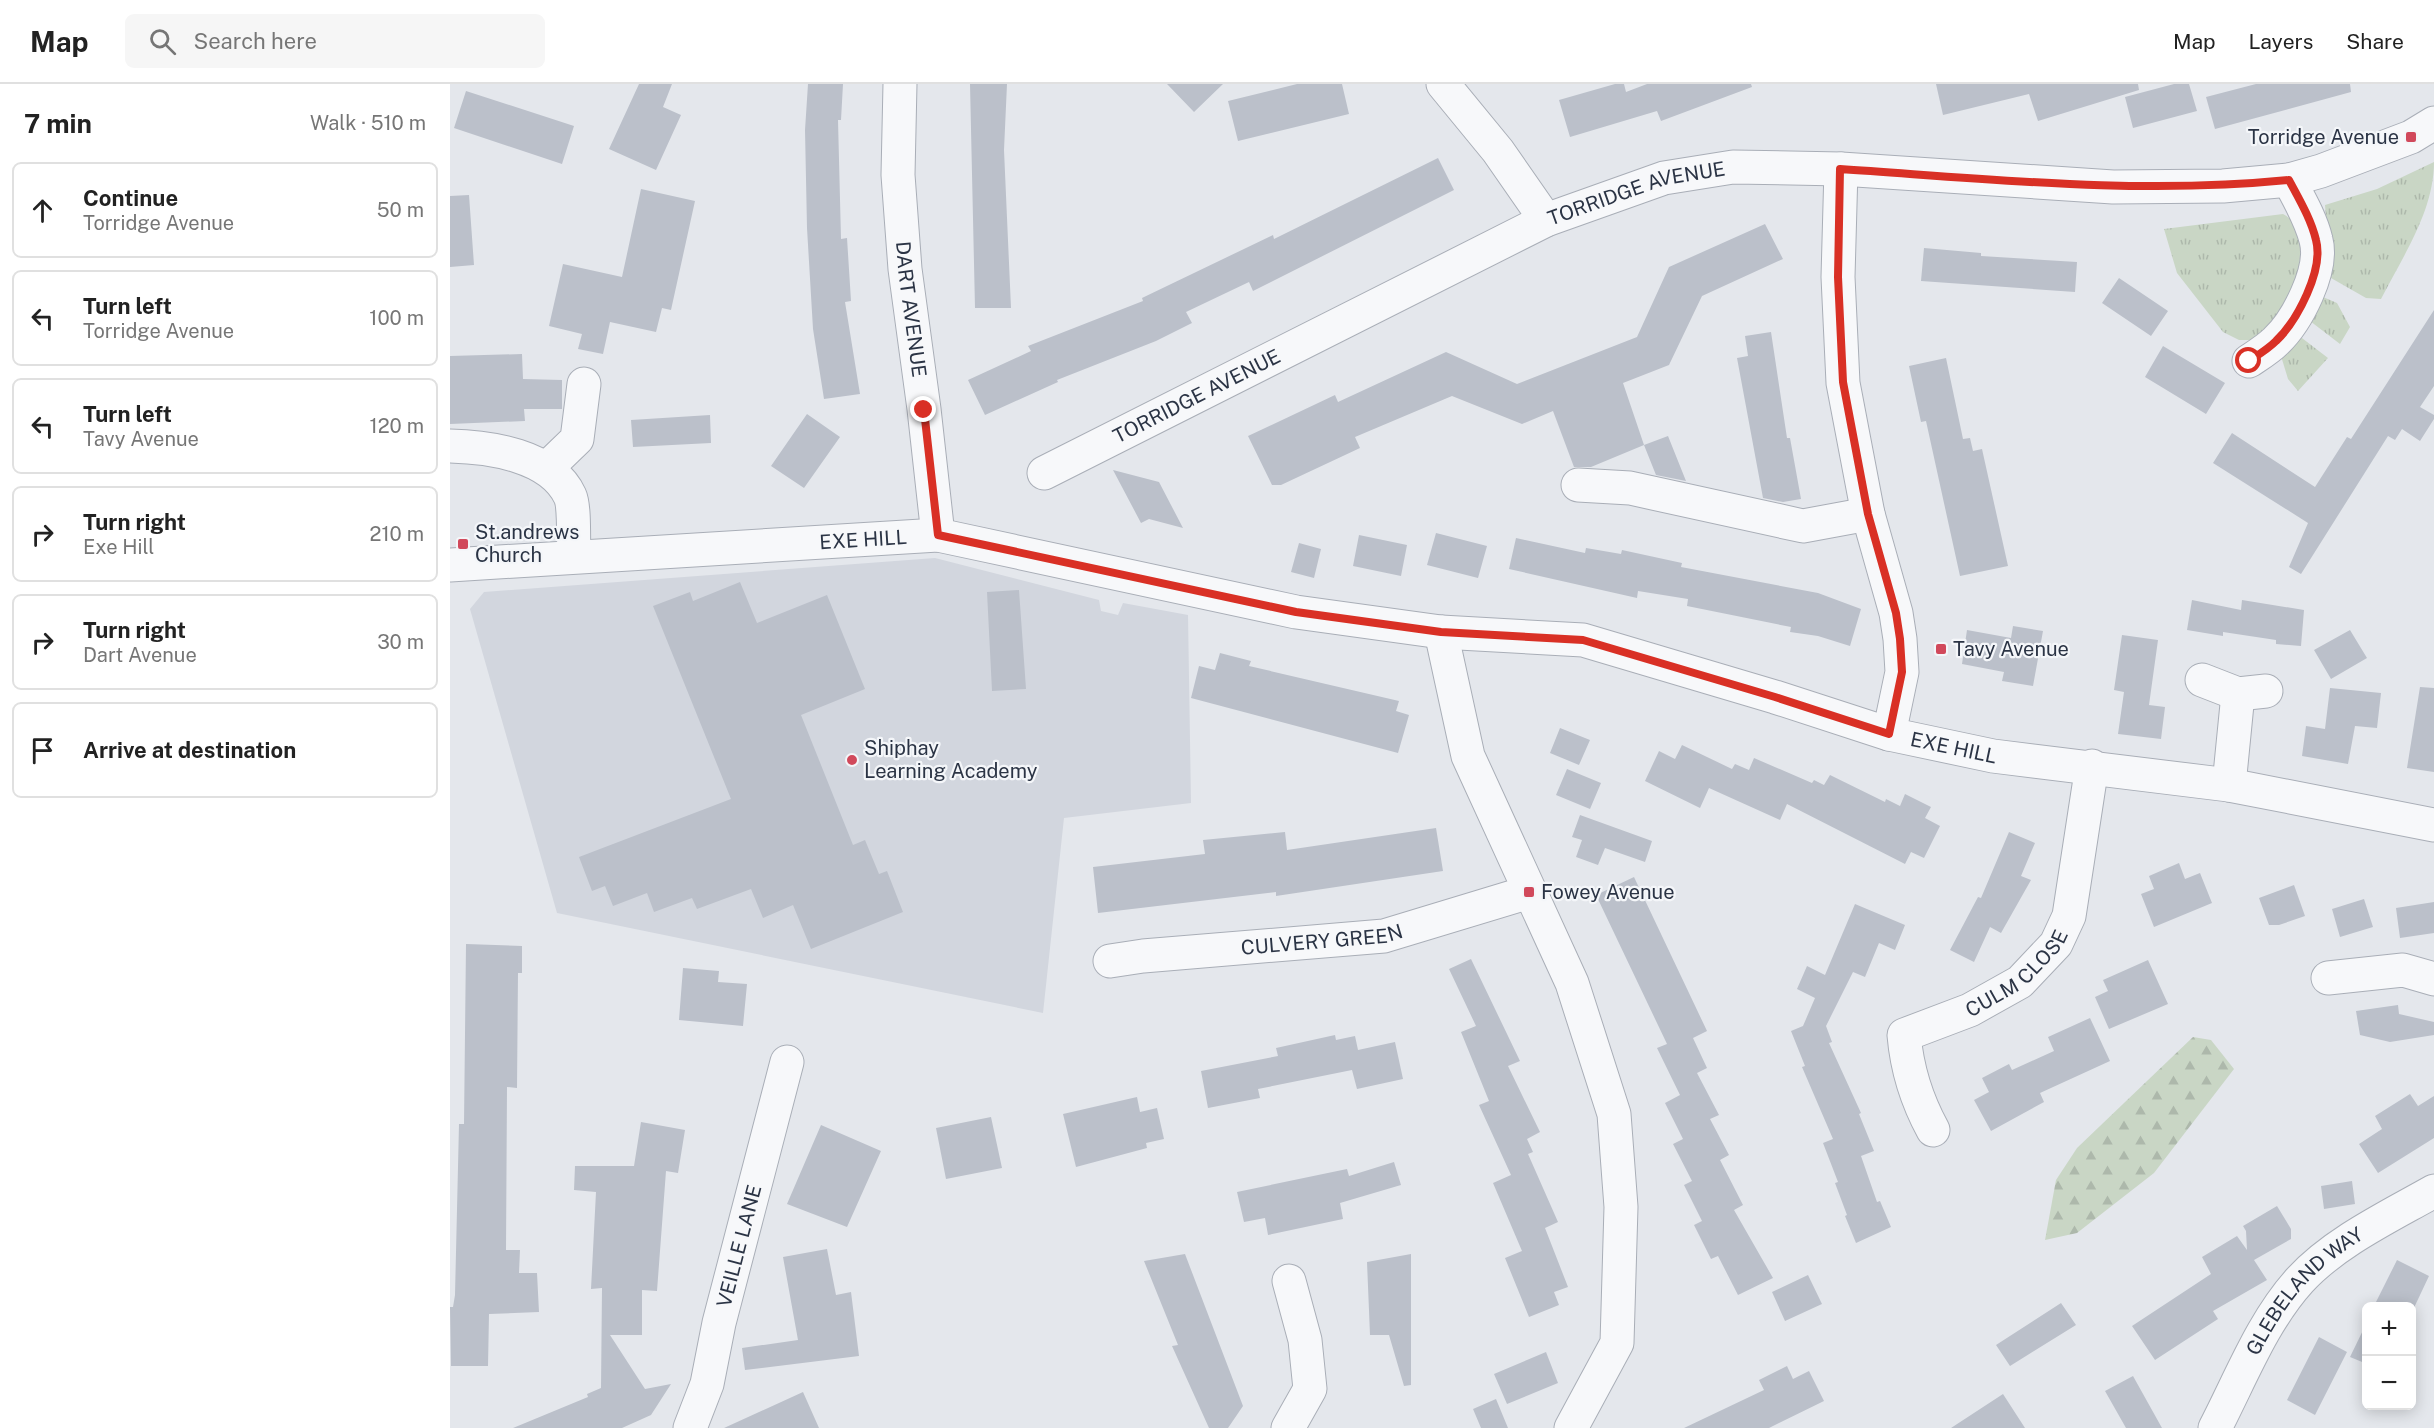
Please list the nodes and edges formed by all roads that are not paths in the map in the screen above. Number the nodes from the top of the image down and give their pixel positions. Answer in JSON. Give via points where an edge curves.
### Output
{"nodes":[{"id":1,"x":900,"y":84,"type":"edge"},
{"id":2,"x":1443,"y":84,"type":"edge"},
{"id":3,"x":2434,"y":123,"type":"edge"},
{"id":4,"x":1840,"y":169,"type":"junction"},
{"id":5,"x":2289,"y":180,"type":"junction"},
{"id":6,"x":1546,"y":220,"type":"junction"},
{"id":7,"x":2249,"y":361,"type":"dead end"},
{"id":8,"x":584,"y":384,"type":"dead end"},
{"id":9,"x":450,"y":446,"type":"edge"},
{"id":10,"x":547,"y":468,"type":"junction"},
{"id":11,"x":1044,"y":473,"type":"dead end"},
{"id":12,"x":1578,"y":485,"type":"dead end"},
{"id":13,"x":1868,"y":514,"type":"junction"},
{"id":14,"x":938,"y":535,"type":"junction"},
{"id":15,"x":574,"y":556,"type":"junction"},
{"id":16,"x":450,"y":566,"type":"edge"},
{"id":17,"x":1441,"y":632,"type":"junction"},
{"id":18,"x":2202,"y":680,"type":"dead end"},
{"id":19,"x":1889,"y":734,"type":"junction"},
{"id":20,"x":2092,"y":766,"type":"junction"},
{"id":21,"x":2229,"y":784,"type":"junction"},
{"id":22,"x":2434,"y":825,"type":"edge"},
{"id":23,"x":1529,"y":892,"type":"junction"},
{"id":24,"x":1110,"y":961,"type":"dead end"},
{"id":25,"x":2328,"y":978,"type":"dead end"},
{"id":26,"x":2434,"y":979,"type":"edge"},
{"id":27,"x":786,"y":1062,"type":"dead end"},
{"id":28,"x":1933,"y":1130,"type":"dead end"},
{"id":29,"x":2434,"y":1191,"type":"edge"},
{"id":30,"x":1289,"y":1281,"type":"dead end"},
{"id":31,"x":690,"y":1428,"type":"edge"},
{"id":32,"x":1288,"y":1428,"type":"edge"},
{"id":33,"x":1571,"y":1428,"type":"edge"},
{"id":34,"x":2215,"y":1428,"type":"edge"}],
"edges":[{"from":1,"to":14,"type":"street","name":"DART AVENUE","via":[[898,175],[905,269]]},
{"from":2,"to":6,"type":"street","via":[[1498,151]]},
{"from":3,"to":5,"type":"street","name":"TORRIDGE AVENUE","via":[[2377,151]]},
{"from":4,"to":5,"type":"street","name":"TORRIDGE AVENUE","via":[[2113,187],[2223,186]]},
{"from":4,"to":6,"type":"street","name":"TORRIDGE AVENUE","via":[[1733,167],[1664,178]]},
{"from":4,"to":13,"type":"street","via":[[1838,277],[1843,382]]},
{"from":5,"to":7,"type":"street","via":[[2317,242],[2315,266],[2295,318],[2276,341]]},
{"from":6,"to":11,"type":"street","name":"TORRIDGE AVENUE"},
{"from":8,"to":10,"type":"street","via":[[577,438]]},
{"from":9,"to":10,"type":"street","via":[[472,446]]},
{"from":10,"to":15,"type":"street","via":[[570,496]]},
{"from":12,"to":13,"type":"street","via":[[1630,488],[1803,526]]},
{"from":13,"to":19,"type":"street","via":[[1900,639],[1902,672]]},
{"from":14,"to":15,"type":"street","name":"EXE HILL"},
{"from":14,"to":17,"type":"street","name":"EXE HILL","via":[[1296,612]]},
{"from":15,"to":16,"type":"street","name":"EXE HILL"},
{"from":17,"to":19,"type":"street","name":"EXE HILL","via":[[1583,640]]},
{"from":17,"to":23,"type":"street","via":[[1468,756]]},
{"from":18,"to":21,"type":"street","via":[[2252,692]]},
{"from":19,"to":20,"type":"street","name":"EXE HILL","via":[[1993,756]]},
{"from":20,"to":21,"type":"street","name":"EXE HILL"},
{"from":20,"to":28,"type":"street","name":"CULM CLOSE","via":[[2069,916],[2056,944],[2020,982],[1970,1010],[1904,1035],[1906,1065]]},
{"from":21,"to":22,"type":"street","name":"EXE HILL"},
{"from":23,"to":24,"type":"street","name":"CULVERY GREEN","via":[[1384,936]]},
{"from":23,"to":33,"type":"street","via":[[1572,983],[1614,1114],[1619,1154],[1621,1271],[1617,1343]]},
{"from":25,"to":26,"type":"street","via":[[2403,970]]},
{"from":27,"to":31,"type":"street","name":"VEILLE LANE","via":[[707,1384]]},
{"from":29,"to":34,"type":"street","name":"GLEBELAND WAY","via":[[2355,1236],[2301,1280],[2266,1326]]},
{"from":30,"to":32,"type":"street","via":[[1305,1340],[1310,1389]]}]}
